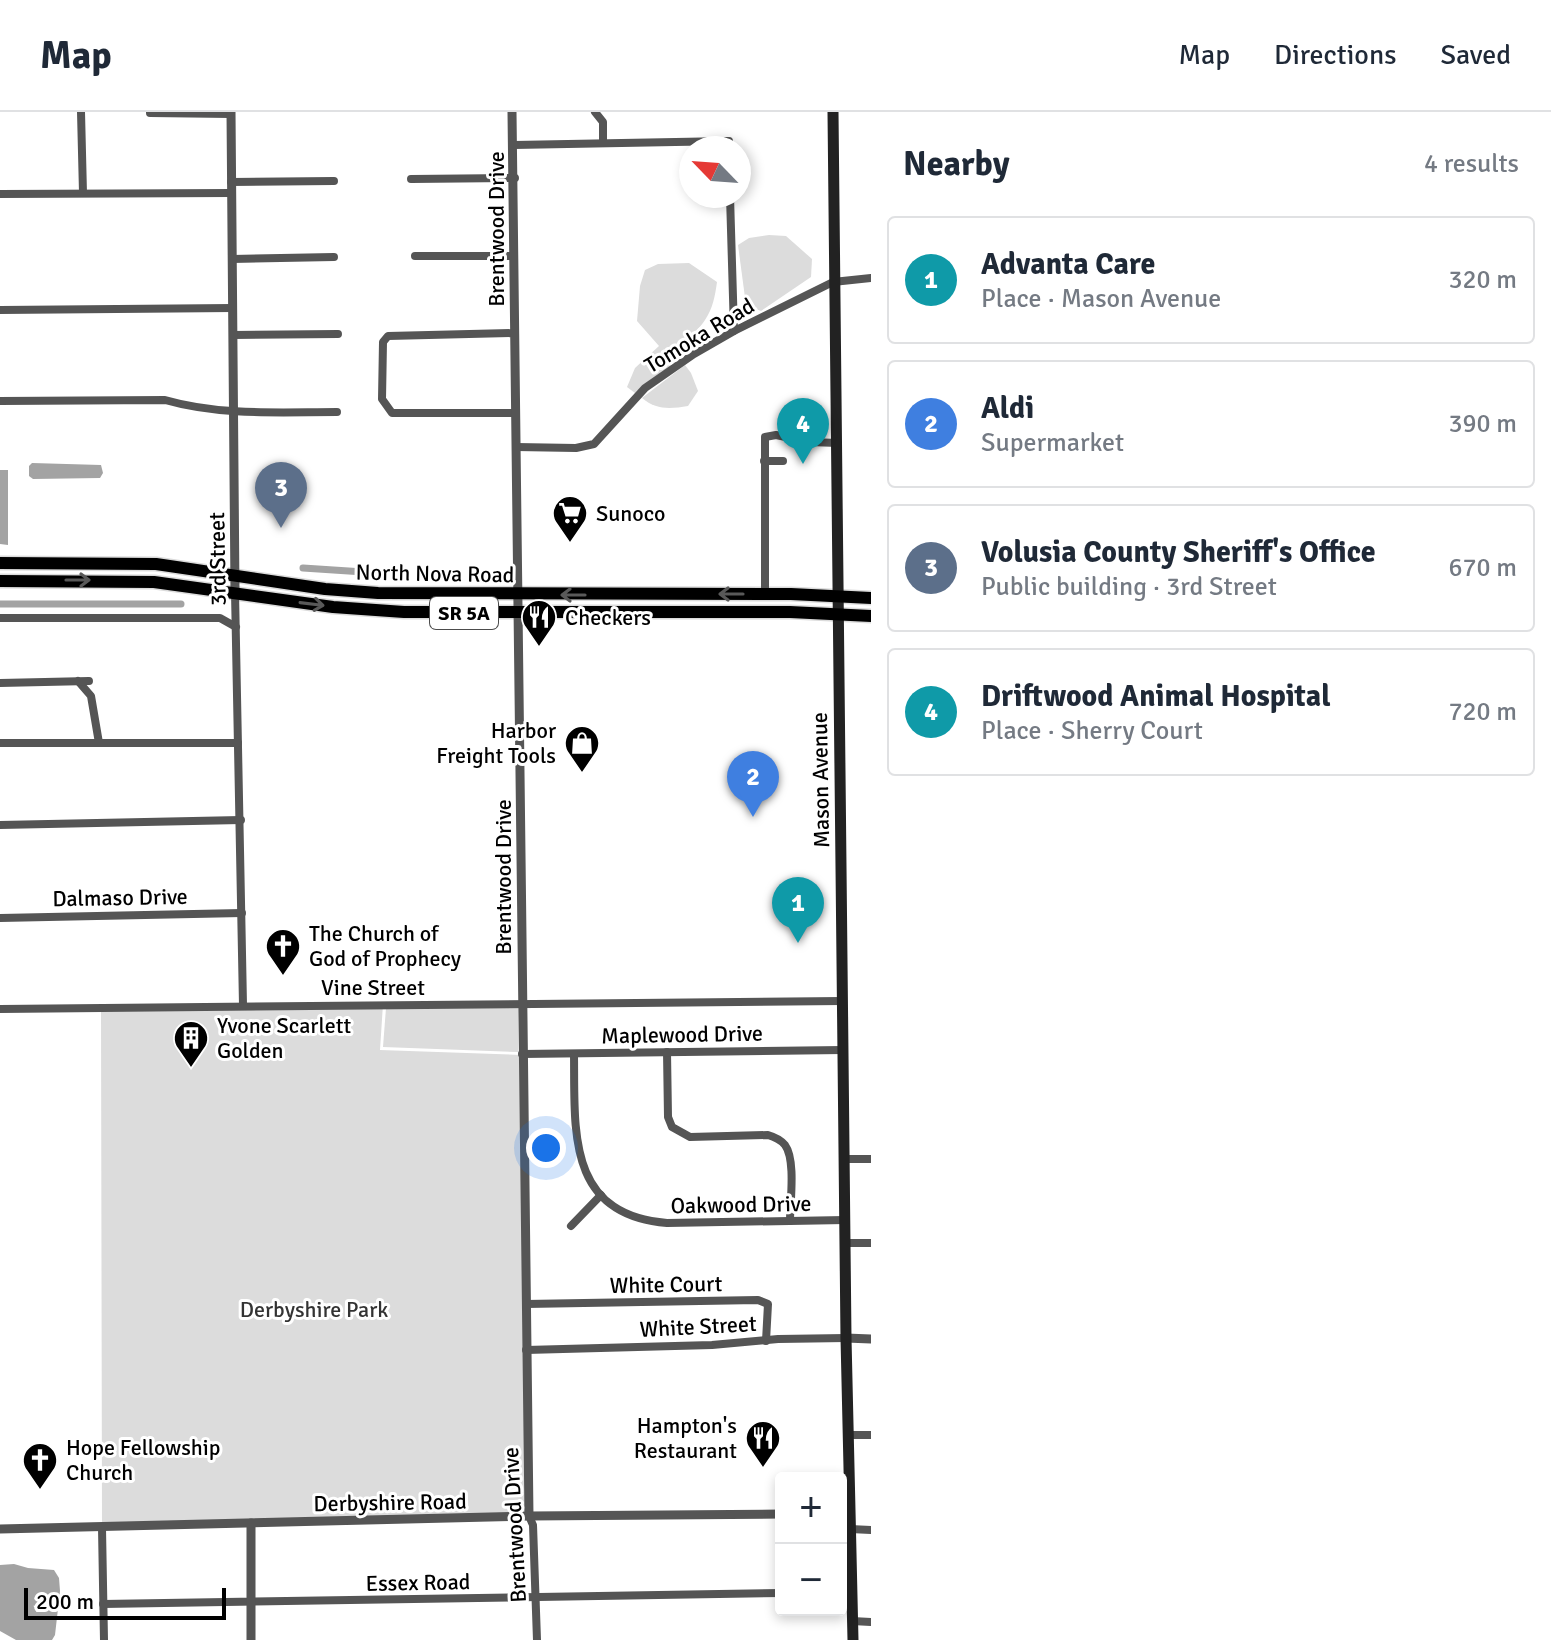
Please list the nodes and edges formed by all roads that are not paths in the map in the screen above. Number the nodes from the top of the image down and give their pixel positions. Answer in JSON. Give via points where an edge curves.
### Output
{"nodes":[{"id":1,"x":81,"y":112,"type":"edge"},
{"id":2,"x":512,"y":112,"type":"edge"},
{"id":3,"x":595,"y":112,"type":"edge"},
{"id":4,"x":833,"y":112,"type":"edge"},
{"id":5,"x":150,"y":113,"type":"edge"},
{"id":6,"x":231,"y":113,"type":"edge"},
{"id":7,"x":603,"y":142,"type":"junction"},
{"id":8,"x":679,"y":144,"type":"edge"},
{"id":9,"x":514,"y":145,"type":"junction"},
{"id":10,"x":515,"y":178,"type":"junction"},
{"id":11,"x":411,"y":179,"type":"dead end"},
{"id":12,"x":334,"y":181,"type":"dead end"},
{"id":13,"x":231,"y":188,"type":"junction"},
{"id":14,"x":83,"y":193,"type":"junction"},
{"id":15,"x":0,"y":194,"type":"edge"},
{"id":16,"x":730,"y":208,"type":"edge"},
{"id":17,"x":415,"y":256,"type":"dead end"},
{"id":18,"x":514,"y":256,"type":"junction"},
{"id":19,"x":334,"y":257,"type":"dead end"},
{"id":20,"x":232,"y":259,"type":"junction"},
{"id":21,"x":871,"y":278,"type":"edge"},
{"id":22,"x":833,"y":282,"type":"junction"},
{"id":23,"x":233,"y":308,"type":"junction"},
{"id":24,"x":0,"y":310,"type":"edge"},
{"id":25,"x":734,"y":331,"type":"junction"},
{"id":26,"x":514,"y":333,"type":"junction"},
{"id":27,"x":338,"y":334,"type":"dead end"},
{"id":28,"x":233,"y":335,"type":"junction"},
{"id":29,"x":0,"y":401,"type":"edge"},
{"id":30,"x":234,"y":412,"type":"junction"},
{"id":31,"x":337,"y":412,"type":"dead end"},
{"id":32,"x":515,"y":413,"type":"junction"},
{"id":33,"x":838,"y":443,"type":"junction"},
{"id":34,"x":516,"y":447,"type":"junction"},
{"id":35,"x":764,"y":461,"type":"junction"},
{"id":36,"x":783,"y":461,"type":"dead end"},
{"id":37,"x":0,"y":563,"type":"edge"},
{"id":38,"x":234,"y":574,"type":"junction"},
{"id":39,"x":0,"y":581,"type":"edge"},
{"id":40,"x":235,"y":592,"type":"junction"},
{"id":41,"x":765,"y":594,"type":"junction"},
{"id":42,"x":518,"y":595,"type":"junction"},
{"id":43,"x":651,"y":595,"type":"junction"},
{"id":44,"x":837,"y":596,"type":"junction"},
{"id":45,"x":871,"y":598,"type":"edge"},
{"id":46,"x":235,"y":607,"type":"junction"},
{"id":47,"x":518,"y":612,"type":"junction"},
{"id":48,"x":619,"y":612,"type":"junction"},
{"id":49,"x":838,"y":614,"type":"junction"},
{"id":50,"x":871,"y":616,"type":"edge"},
{"id":51,"x":0,"y":618,"type":"edge"},
{"id":52,"x":220,"y":618,"type":"junction"},
{"id":53,"x":236,"y":627,"type":"junction"},
{"id":54,"x":78,"y":681,"type":"junction"},
{"id":55,"x":89,"y":681,"type":"dead end"},
{"id":56,"x":0,"y":683,"type":"edge"},
{"id":57,"x":0,"y":743,"type":"edge"},
{"id":58,"x":99,"y":743,"type":"junction"},
{"id":59,"x":238,"y":743,"type":"junction"},
{"id":60,"x":241,"y":820,"type":"junction"},
{"id":61,"x":0,"y":825,"type":"edge"},
{"id":62,"x":242,"y":913,"type":"junction"},
{"id":63,"x":0,"y":918,"type":"edge"},
{"id":64,"x":842,"y":1001,"type":"junction"},
{"id":65,"x":521,"y":1003,"type":"junction"},
{"id":66,"x":243,"y":1005,"type":"junction"},
{"id":67,"x":0,"y":1009,"type":"edge"},
{"id":68,"x":843,"y":1050,"type":"junction"},
{"id":69,"x":667,"y":1052,"type":"junction"},
{"id":70,"x":522,"y":1054,"type":"junction"},
{"id":71,"x":574,"y":1054,"type":"junction"},
{"id":72,"x":844,"y":1159,"type":"junction"},
{"id":73,"x":871,"y":1159,"type":"edge"},
{"id":74,"x":601,"y":1195,"type":"junction"},
{"id":75,"x":845,"y":1220,"type":"junction"},
{"id":76,"x":790,"y":1221,"type":"junction"},
{"id":77,"x":571,"y":1226,"type":"dead end"},
{"id":78,"x":845,"y":1243,"type":"junction"},
{"id":79,"x":871,"y":1243,"type":"edge"},
{"id":80,"x":526,"y":1304,"type":"junction"},
{"id":81,"x":846,"y":1338,"type":"junction"},
{"id":82,"x":871,"y":1339,"type":"edge"},
{"id":83,"x":766,"y":1341,"type":"junction"},
{"id":84,"x":526,"y":1350,"type":"junction"},
{"id":85,"x":847,"y":1435,"type":"junction"},
{"id":86,"x":871,"y":1435,"type":"edge"},
{"id":87,"x":846,"y":1472,"type":"edge"},
{"id":88,"x":775,"y":1514,"type":"edge"},
{"id":89,"x":529,"y":1516,"type":"junction"},
{"id":90,"x":847,"y":1520,"type":"edge"},
{"id":91,"x":251,"y":1523,"type":"junction"},
{"id":92,"x":102,"y":1528,"type":"junction"},
{"id":93,"x":0,"y":1529,"type":"edge"},
{"id":94,"x":850,"y":1529,"type":"junction"},
{"id":95,"x":871,"y":1530,"type":"edge"},
{"id":96,"x":847,"y":1576,"type":"edge"},
{"id":97,"x":775,"y":1593,"type":"edge"},
{"id":98,"x":536,"y":1597,"type":"junction"},
{"id":99,"x":847,"y":1597,"type":"edge"},
{"id":100,"x":251,"y":1603,"type":"junction"},
{"id":101,"x":103,"y":1604,"type":"junction"},
{"id":102,"x":852,"y":1621,"type":"junction"},
{"id":103,"x":871,"y":1622,"type":"edge"},
{"id":104,"x":104,"y":1640,"type":"edge"},
{"id":105,"x":251,"y":1640,"type":"edge"},
{"id":106,"x":537,"y":1640,"type":"edge"},
{"id":107,"x":853,"y":1640,"type":"edge"}],
"edges":[{"from":1,"to":14,"type":"street"},
{"from":2,"to":9,"type":"street","name":"Brentwood Drive"},
{"from":3,"to":7,"type":"street","via":[[603,122]]},
{"from":4,"to":22,"type":"main road","name":"Mason Avenue"},
{"from":5,"to":6,"type":"street"},
{"from":6,"to":13,"type":"street","name":"3rd Street"},
{"from":7,"to":8,"type":"street"},
{"from":7,"to":9,"type":"street"},
{"from":9,"to":10,"type":"street","name":"Brentwood Drive"},
{"from":10,"to":11,"type":"street"},
{"from":10,"to":18,"type":"street","name":"Brentwood Drive"},
{"from":12,"to":13,"type":"street"},
{"from":13,"to":14,"type":"street"},
{"from":13,"to":20,"type":"street","name":"3rd Street"},
{"from":14,"to":15,"type":"street"},
{"from":16,"to":25,"type":"street"},
{"from":17,"to":18,"type":"street"},
{"from":18,"to":26,"type":"street","name":"Brentwood Drive"},
{"from":19,"to":20,"type":"street"},
{"from":20,"to":23,"type":"street","name":"3rd Street"},
{"from":21,"to":22,"type":"street","name":"Tomoka Road"},
{"from":22,"to":25,"type":"street","name":"Tomoka Road"},
{"from":22,"to":33,"type":"main road","name":"Mason Avenue"},
{"from":23,"to":24,"type":"street"},
{"from":23,"to":28,"type":"street","name":"3rd Street"},
{"from":25,"to":34,"type":"street","name":"Tomoka Road","via":[[645,388],[594,444]]},
{"from":26,"to":32,"type":"street","name":"Brentwood Drive"},
{"from":26,"to":32,"type":"street","via":[[388,336],[383,342],[382,399],[392,413]]},
{"from":27,"to":28,"type":"street"},
{"from":28,"to":30,"type":"street","name":"3rd Street"},
{"from":29,"to":30,"type":"street","via":[[165,400]]},
{"from":30,"to":31,"type":"street"},
{"from":30,"to":38,"type":"street","name":"3rd Street"},
{"from":32,"to":34,"type":"street","name":"Brentwood Drive"},
{"from":33,"to":35,"type":"street","via":[[765,437]]},
{"from":33,"to":44,"type":"main road","name":"Mason Avenue"},
{"from":34,"to":42,"type":"street","name":"Brentwood Drive"},
{"from":35,"to":36,"type":"street"},
{"from":35,"to":41,"type":"street"},
{"from":37,"to":38,"type":"main road","name":"North Nova Road","number":"SR 5A","via":[[129,562]]},
{"from":38,"to":40,"type":"street","name":"3rd Street"},
{"from":38,"to":42,"type":"main road","name":"North Nova Road","number":"SR 5A","via":[[348,591]]},
{"from":39,"to":40,"type":"main road","name":"North Nova Road","number":"SR 5A","one_way":true,"via":[[130,580]]},
{"from":40,"to":46,"type":"street","name":"3rd Street"},
{"from":40,"to":47,"type":"main road","name":"North Nova Road","number":"SR 5A","one_way":true,"via":[[368,610]]},
{"from":41,"to":43,"type":"main road","name":"North Nova Road","number":"SR 5A","one_way":true},
{"from":41,"to":44,"type":"main road","name":"North Nova Road","number":"SR 5A"},
{"from":43,"to":42,"type":"main road","name":"North Nova Road","number":"SR 5A","one_way":true},
{"from":42,"to":47,"type":"street","name":"Brentwood Drive"},
{"from":43,"to":48,"type":"main road"},
{"from":44,"to":45,"type":"main road","name":"North Nova Road","number":"SR 5A"},
{"from":44,"to":49,"type":"main road","name":"Mason Avenue"},
{"from":46,"to":52,"type":"street"},
{"from":46,"to":53,"type":"street","name":"3rd Street"},
{"from":47,"to":48,"type":"main road","name":"North Nova Road","number":"SR 5A"},
{"from":47,"to":65,"type":"street","name":"Brentwood Drive"},
{"from":48,"to":49,"type":"main road","name":"North Nova Road","number":"SR 5A"},
{"from":49,"to":50,"type":"main road","name":"North Nova Road","number":"SR 5A"},
{"from":49,"to":64,"type":"main road","name":"Mason Avenue"},
{"from":51,"to":52,"type":"street"},
{"from":52,"to":53,"type":"street"},
{"from":53,"to":59,"type":"street","name":"3rd Street"},
{"from":54,"to":55,"type":"street"},
{"from":54,"to":56,"type":"street"},
{"from":54,"to":58,"type":"street","via":[[91,696]]},
{"from":57,"to":58,"type":"street"},
{"from":58,"to":59,"type":"street"},
{"from":59,"to":60,"type":"street","name":"3rd Street"},
{"from":60,"to":61,"type":"street"},
{"from":60,"to":62,"type":"street","name":"3rd Street"},
{"from":62,"to":63,"type":"street","name":"Dalmaso Drive"},
{"from":62,"to":66,"type":"street","name":"3rd Street"},
{"from":64,"to":65,"type":"street","name":"Vine Street"},
{"from":64,"to":68,"type":"main road","name":"Mason Avenue"},
{"from":65,"to":66,"type":"street","name":"Vine Street"},
{"from":65,"to":70,"type":"street","name":"Brentwood Drive"},
{"from":66,"to":67,"type":"street","name":"Vine Street"},
{"from":68,"to":69,"type":"street","name":"Maplewood Drive"},
{"from":68,"to":72,"type":"main road","name":"Mason Avenue"},
{"from":69,"to":71,"type":"street","name":"Maplewood Drive"},
{"from":69,"to":76,"type":"street","via":[[668,1117],[679,1133],[768,1135],[786,1147]]},
{"from":70,"to":71,"type":"street","name":"Maplewood Drive"},
{"from":70,"to":80,"type":"street","name":"Brentwood Drive"},
{"from":71,"to":74,"type":"street","name":"Oakwood Drive","via":[[578,1153]]},
{"from":72,"to":73,"type":"street"},
{"from":72,"to":75,"type":"main road","name":"Mason Avenue"},
{"from":74,"to":76,"type":"street","name":"Oakwood Drive","via":[[624,1212],[652,1222]]},
{"from":74,"to":77,"type":"street"},
{"from":75,"to":76,"type":"street","name":"Oakwood Drive"},
{"from":75,"to":78,"type":"main road","name":"Mason Avenue"},
{"from":78,"to":79,"type":"street"},
{"from":78,"to":81,"type":"main road","name":"Mason Avenue"},
{"from":80,"to":83,"type":"street","name":"White Court","via":[[765,1301]]},
{"from":80,"to":84,"type":"street","name":"Brentwood Drive"},
{"from":81,"to":82,"type":"street","name":"White Street"},
{"from":81,"to":83,"type":"street","name":"White Street"},
{"from":81,"to":85,"type":"main road","name":"Mason Avenue"},
{"from":83,"to":84,"type":"street","name":"White Street"},
{"from":84,"to":89,"type":"street","name":"Brentwood Drive"},
{"from":85,"to":86,"type":"street"},
{"from":85,"to":87,"type":"main road","name":"Mason Avenue"},
{"from":88,"to":89,"type":"street","name":"Derbyshire Road"},
{"from":89,"to":91,"type":"street","name":"Derbyshire Road"},
{"from":89,"to":98,"type":"street","name":"Brentwood Drive"},
{"from":90,"to":94,"type":"main road","name":"Mason Avenue"},
{"from":91,"to":92,"type":"street","name":"Derbyshire Road"},
{"from":91,"to":100,"type":"street"},
{"from":92,"to":93,"type":"street","name":"Derbyshire Road"},
{"from":92,"to":101,"type":"street"},
{"from":94,"to":95,"type":"street"},
{"from":94,"to":96,"type":"main road","name":"Mason Avenue"},
{"from":97,"to":98,"type":"street","name":"Essex Road"},
{"from":98,"to":100,"type":"street","name":"Essex Road"},
{"from":98,"to":106,"type":"street","name":"Brentwood Drive"},
{"from":99,"to":102,"type":"main road","name":"Mason Avenue"},
{"from":100,"to":101,"type":"street","name":"Essex Road"},
{"from":100,"to":105,"type":"street"},
{"from":101,"to":104,"type":"street"},
{"from":102,"to":103,"type":"street"},
{"from":102,"to":107,"type":"main road","name":"Mason Avenue"}]}
